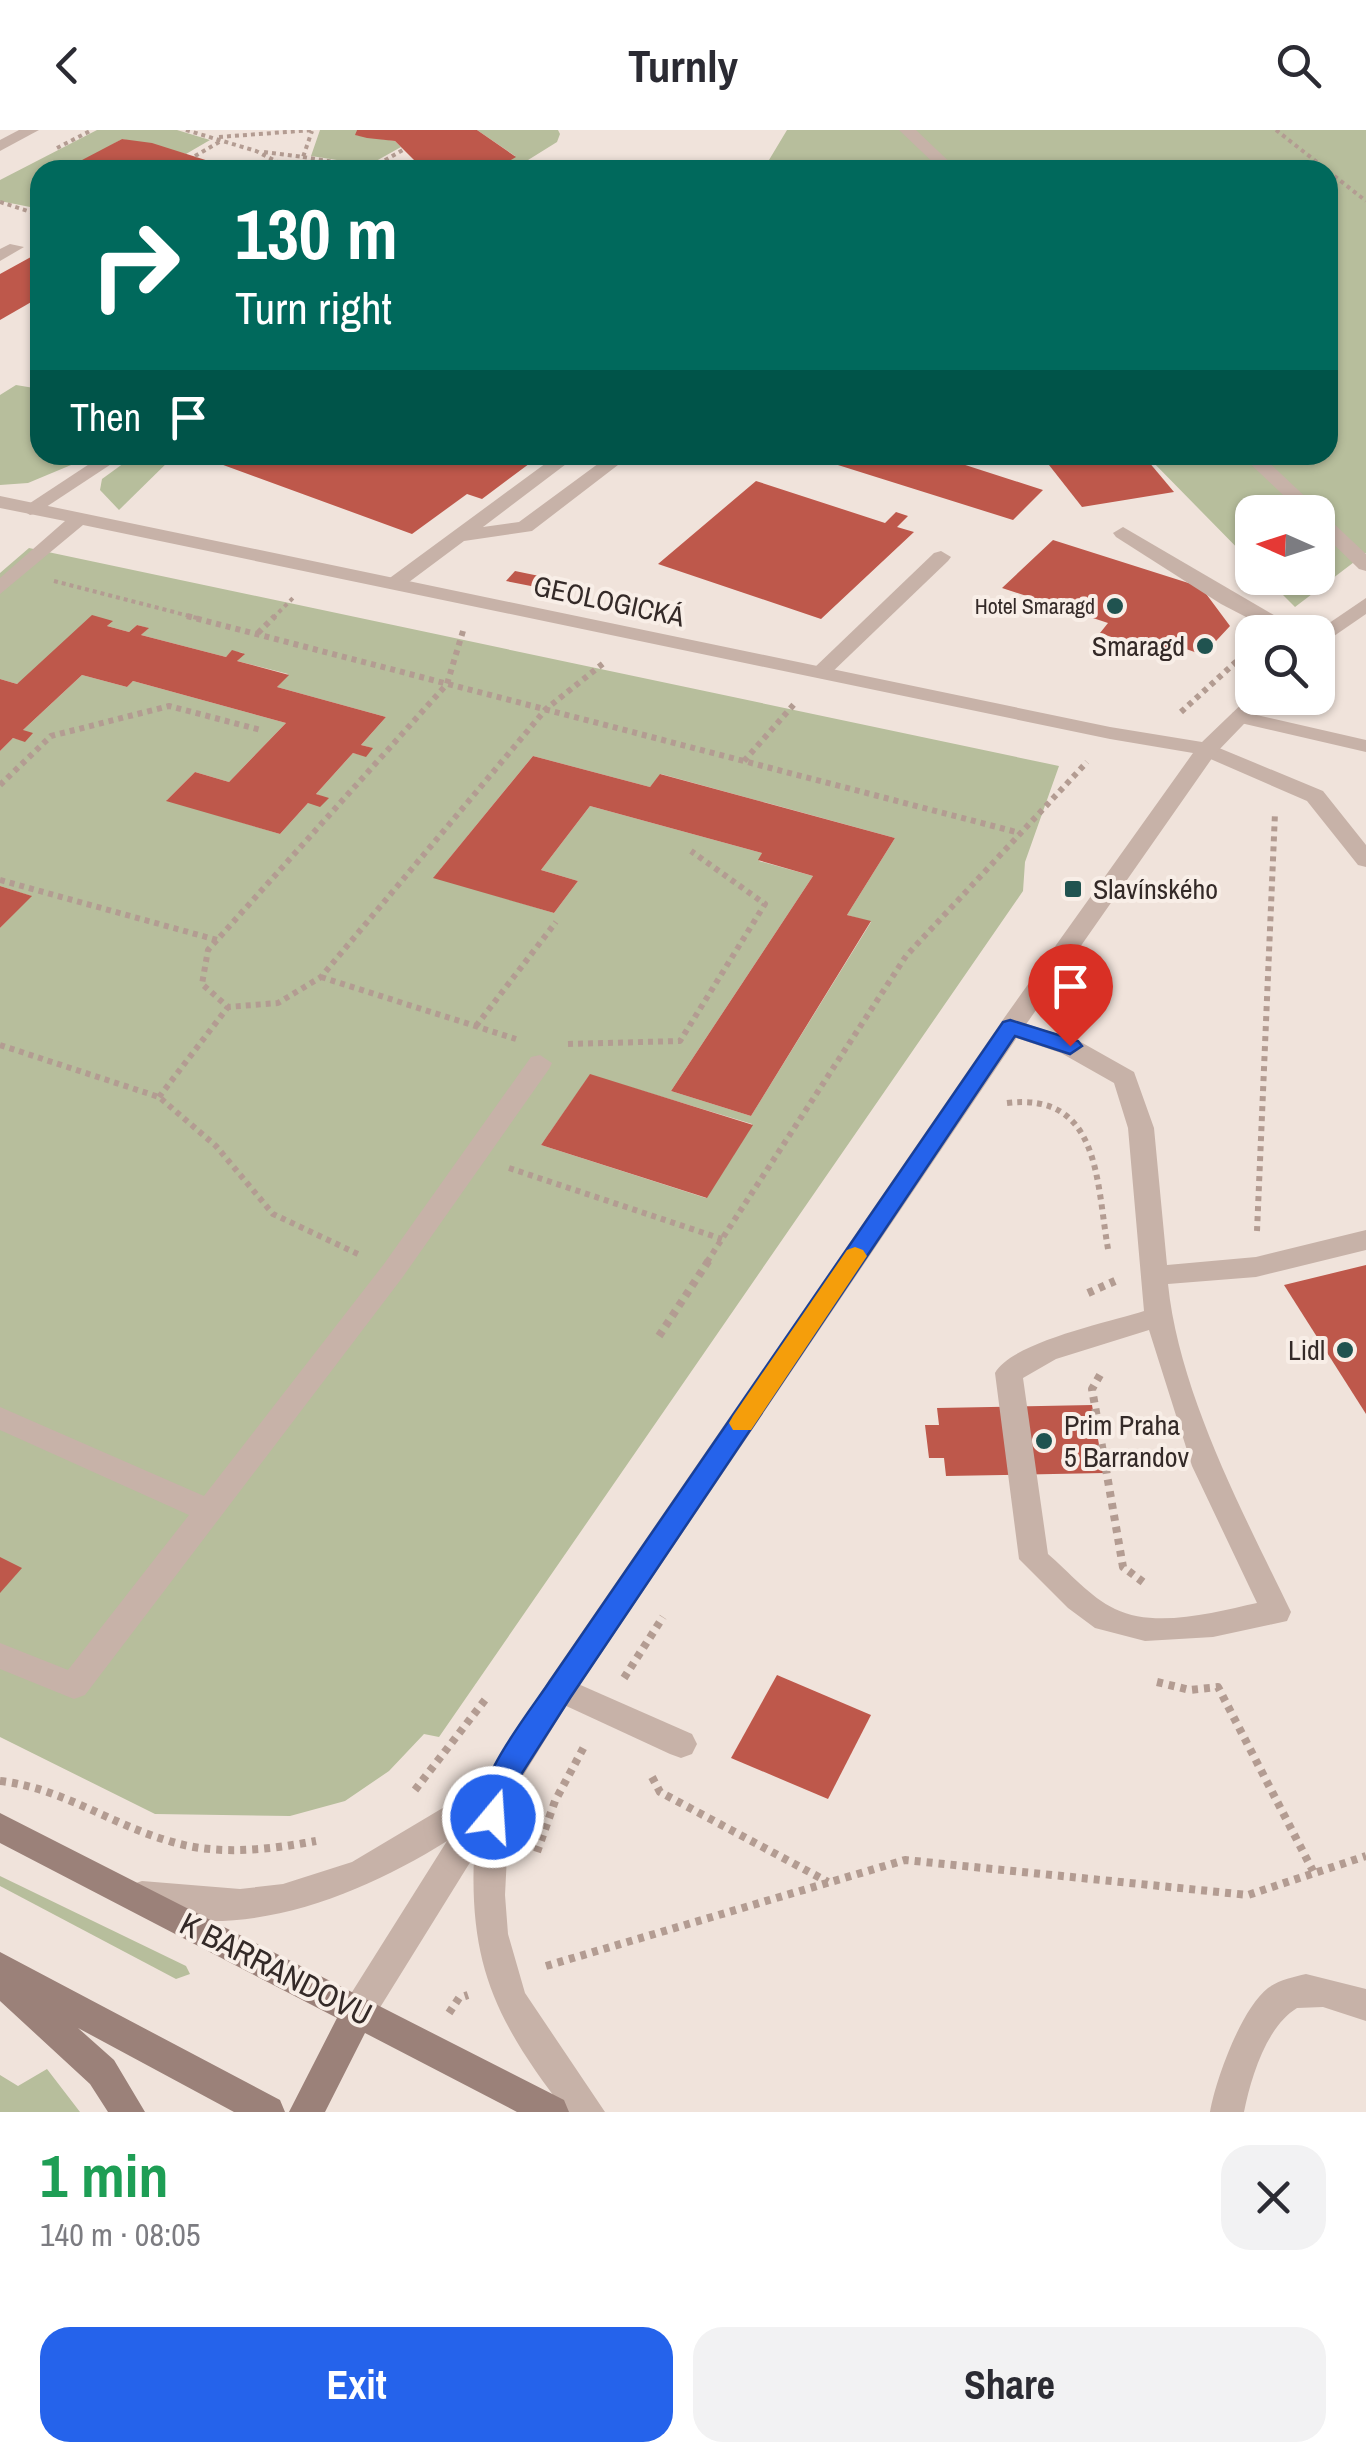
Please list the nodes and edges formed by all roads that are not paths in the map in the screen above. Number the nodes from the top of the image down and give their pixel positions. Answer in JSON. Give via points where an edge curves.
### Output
{"nodes":[{"id":1,"x":31,"y":130,"type":"edge"},
{"id":2,"x":908,"y":130,"type":"edge"},
{"id":3,"x":0,"y":146,"type":"edge"},
{"id":4,"x":940,"y":160,"type":"edge"},
{"id":5,"x":16,"y":247,"type":"dead end"},
{"id":6,"x":0,"y":256,"type":"edge"},
{"id":7,"x":100,"y":465,"type":"edge"},
{"id":8,"x":556,"y":465,"type":"edge"},
{"id":9,"x":609,"y":465,"type":"edge"},
{"id":10,"x":1261,"y":465,"type":"edge"},
{"id":11,"x":1293,"y":495,"type":"edge"},
{"id":12,"x":0,"y":502,"type":"edge"},
{"id":13,"x":30,"y":509,"type":"junction"},
{"id":14,"x":79,"y":519,"type":"junction"},
{"id":15,"x":1122,"y":534,"type":"dead end"},
{"id":16,"x":1335,"y":535,"type":"edge"},
{"id":17,"x":458,"y":537,"type":"junction"},
{"id":18,"x":941,"y":557,"type":"dead end"},
{"id":19,"x":1366,"y":565,"type":"edge"},
{"id":20,"x":394,"y":584,"type":"junction"},
{"id":21,"x":0,"y":588,"type":"edge"},
{"id":22,"x":1366,"y":604,"type":"edge"},
{"id":23,"x":1257,"y":615,"type":"edge"},
{"id":24,"x":1335,"y":628,"type":"edge"},
{"id":25,"x":820,"y":673,"type":"junction"},
{"id":26,"x":1239,"y":717,"type":"joint"},
{"id":27,"x":1366,"y":746,"type":"edge"},
{"id":28,"x":1207,"y":749,"type":"junction"},
{"id":29,"x":1366,"y":860,"type":"edge"},
{"id":30,"x":1010,"y":1027,"type":"junction"},
{"id":31,"x":536,"y":1054,"type":"road end"},
{"id":32,"x":1366,"y":1240,"type":"edge"},
{"id":33,"x":1152,"y":1276,"type":"junction"},
{"id":34,"x":1158,"y":1317,"type":"junction"},
{"id":35,"x":0,"y":1418,"type":"edge"},
{"id":36,"x":209,"y":1511,"type":"junction"},
{"id":37,"x":0,"y":1656,"type":"edge"},
{"id":38,"x":560,"y":1689,"type":"junction"},
{"id":39,"x":682,"y":1744,"type":"dead end"},
{"id":40,"x":496,"y":1789,"type":"junction"},
{"id":41,"x":0,"y":1827,"type":"edge"},
{"id":42,"x":130,"y":1894,"type":"junction"},
{"id":43,"x":0,"y":1968,"type":"edge"},
{"id":44,"x":0,"y":1979,"type":"edge"},
{"id":45,"x":1366,"y":2005,"type":"edge"},
{"id":46,"x":359,"y":2012,"type":"junction"},
{"id":47,"x":128,"y":2112,"type":"edge"},
{"id":48,"x":268,"y":2112,"type":"edge"},
{"id":49,"x":306,"y":2112,"type":"edge"},
{"id":50,"x":552,"y":2112,"type":"edge"},
{"id":51,"x":588,"y":2112,"type":"edge"},
{"id":52,"x":1226,"y":2112,"type":"edge"}],
"edges":[{"from":1,"to":3,"type":"street"},
{"from":2,"to":4,"type":"street"},
{"from":5,"to":6,"type":"street"},
{"from":7,"to":13,"type":"street"},
{"from":8,"to":17,"type":"street"},
{"from":9,"to":17,"type":"street","via":[[525,527]]},
{"from":10,"to":11,"type":"street"},
{"from":12,"to":13,"type":"street","name":"GEOLOGICKÁ"},
{"from":13,"to":14,"type":"street","name":"GEOLOGICKÁ"},
{"from":14,"to":20,"type":"street","name":"GEOLOGICKÁ"},
{"from":14,"to":21,"type":"street"},
{"from":15,"to":23,"type":"street"},
{"from":16,"to":19,"type":"street"},
{"from":17,"to":20,"type":"street"},
{"from":18,"to":25,"type":"street"},
{"from":20,"to":25,"type":"street","name":"GEOLOGICKÁ"},
{"from":22,"to":24,"type":"street"},
{"from":25,"to":28,"type":"street","name":"GEOLOGICKÁ"},
{"from":26,"to":27,"type":"street"},
{"from":26,"to":28,"type":"street"},
{"from":28,"to":29,"type":"street","name":"GEOLOGICKÁ","via":[[1315,796]]},
{"from":28,"to":30,"type":"street"},
{"from":30,"to":33,"type":"street","via":[[1070,1046],[1125,1078],[1141,1128]]},
{"from":30,"to":38,"type":"street"},
{"from":31,"to":36,"type":"street","via":[[393,1271]]},
{"from":32,"to":33,"type":"street","via":[[1256,1267]]},
{"from":33,"to":34,"type":"street"},
{"from":34,"to":34,"type":"street","via":[[1046,1352],[1009,1373],[1034,1558],[1107,1620],[1193,1628],[1276,1612],[1206,1466]]},
{"from":35,"to":36,"type":"street"},
{"from":36,"to":37,"type":"street","via":[[74,1686]]},
{"from":38,"to":39,"type":"street"},
{"from":38,"to":40,"type":"street"},
{"from":40,"to":42,"type":"street","via":[[413,1849],[320,1891],[214,1906]]},
{"from":40,"to":46,"type":"street"},
{"from":40,"to":51,"type":"street","via":[[491,1950],[519,2022]]},
{"from":41,"to":42,"type":"main road","name":"K BARRANDOVU"},
{"from":42,"to":46,"type":"main road","name":"K BARRANDOVU"},
{"from":43,"to":48,"type":"main road"},
{"from":44,"to":47,"type":"main road","via":[[102,2072]]},
{"from":45,"to":52,"type":"street","via":[[1304,1988],[1281,1996],[1262,2013]]},
{"from":46,"to":49,"type":"main road"},
{"from":46,"to":50,"type":"main road","name":"K BARRANDOVU"}]}
